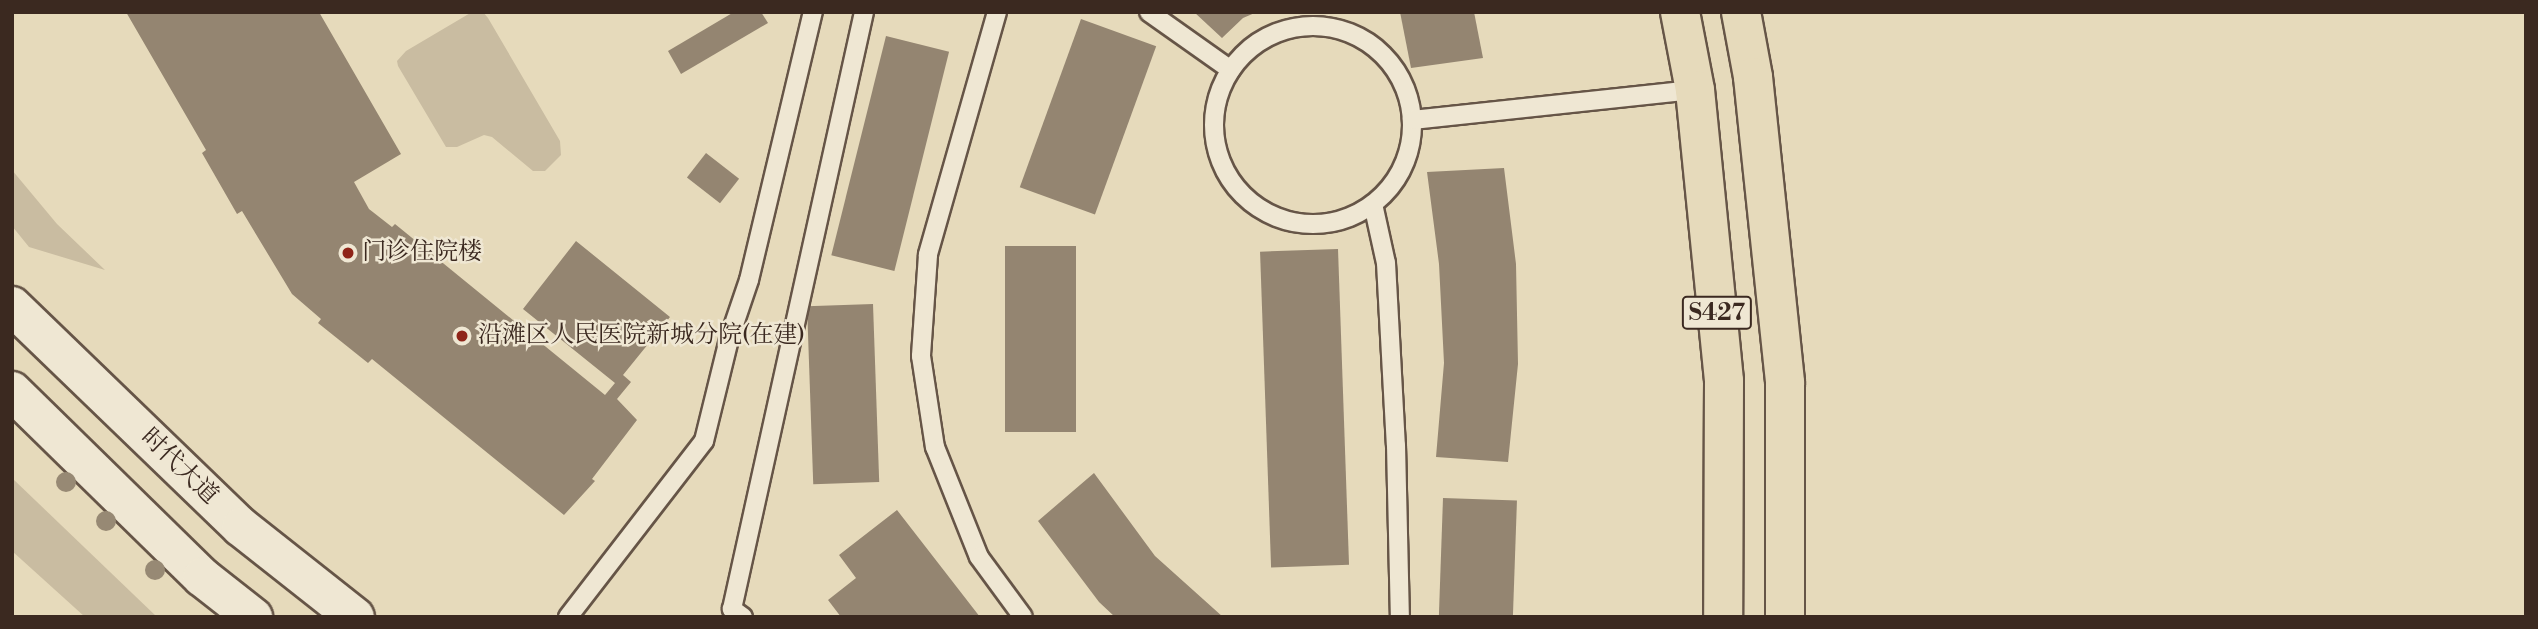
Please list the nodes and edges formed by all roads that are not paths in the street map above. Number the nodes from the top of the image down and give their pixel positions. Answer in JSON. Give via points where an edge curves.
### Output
{"nodes":[{"id":1,"x":813,"y":12,"type":"edge"},
{"id":2,"x":864,"y":12,"type":"edge"},
{"id":3,"x":997,"y":12,"type":"edge"},
{"id":4,"x":1149,"y":12,"type":"edge"},
{"id":5,"x":1344,"y":12,"type":"edge"},
{"id":6,"x":1680,"y":12,"type":"edge"},
{"id":7,"x":1741,"y":12,"type":"edge"},
{"id":8,"x":1345,"y":31,"type":"junction"},
{"id":9,"x":1231,"y":70,"type":"junction"},
{"id":10,"x":1695,"y":90,"type":"junction"},
{"id":11,"x":1412,"y":120,"type":"junction"},
{"id":12,"x":1373,"y":204,"type":"junction"},
{"id":13,"x":12,"y":306,"type":"edge"},
{"id":14,"x":12,"y":391,"type":"edge"},
{"id":15,"x":253,"y":617,"type":"edge"},
{"id":16,"x":355,"y":617,"type":"edge"},
{"id":17,"x":568,"y":617,"type":"edge"},
{"id":18,"x":743,"y":617,"type":"edge"},
{"id":19,"x":1023,"y":617,"type":"edge"},
{"id":20,"x":1400,"y":617,"type":"edge"},
{"id":21,"x":1723,"y":617,"type":"edge"},
{"id":22,"x":1785,"y":617,"type":"edge"}],
"edges":[{"from":1,"to":17,"type":"lane","via":[[749,280],[704,441]]},
{"from":2,"to":18,"type":"lane","via":[[732,609]]},
{"from":3,"to":19,"type":"lane","via":[[928,255],[920,356],[935,447],[979,558]]},
{"from":4,"to":9,"type":"lane"},
{"from":5,"to":8,"type":"lane"},
{"from":6,"to":10,"type":"main road","number":"S427"},
{"from":7,"to":22,"type":"main road","number":"S427","via":[[1753,78],[1786,383]]},
{"from":8,"to":9,"type":"lane","via":[[1297,26],[1274,33],[1253,45]]},
{"from":8,"to":11,"type":"lane","via":[[1366,41],[1399,75],[1409,97]]},
{"from":9,"to":12,"type":"lane","via":[[1216,105],[1214,129],[1218,153],[1242,194],[1282,219],[1306,224],[1352,217]]},
{"from":10,"to":11,"type":"lane"},
{"from":10,"to":21,"type":"main road","number":"S427","via":[[1724,381]]},
{"from":11,"to":12,"type":"lane","via":[[1411,145],[1403,167]]},
{"from":12,"to":20,"type":"lane","via":[[1385,263]]},
{"from":13,"to":16,"type":"main road","name":"时代大道","via":[[241,527]]},
{"from":14,"to":15,"type":"main road","via":[[202,577]]}]}
